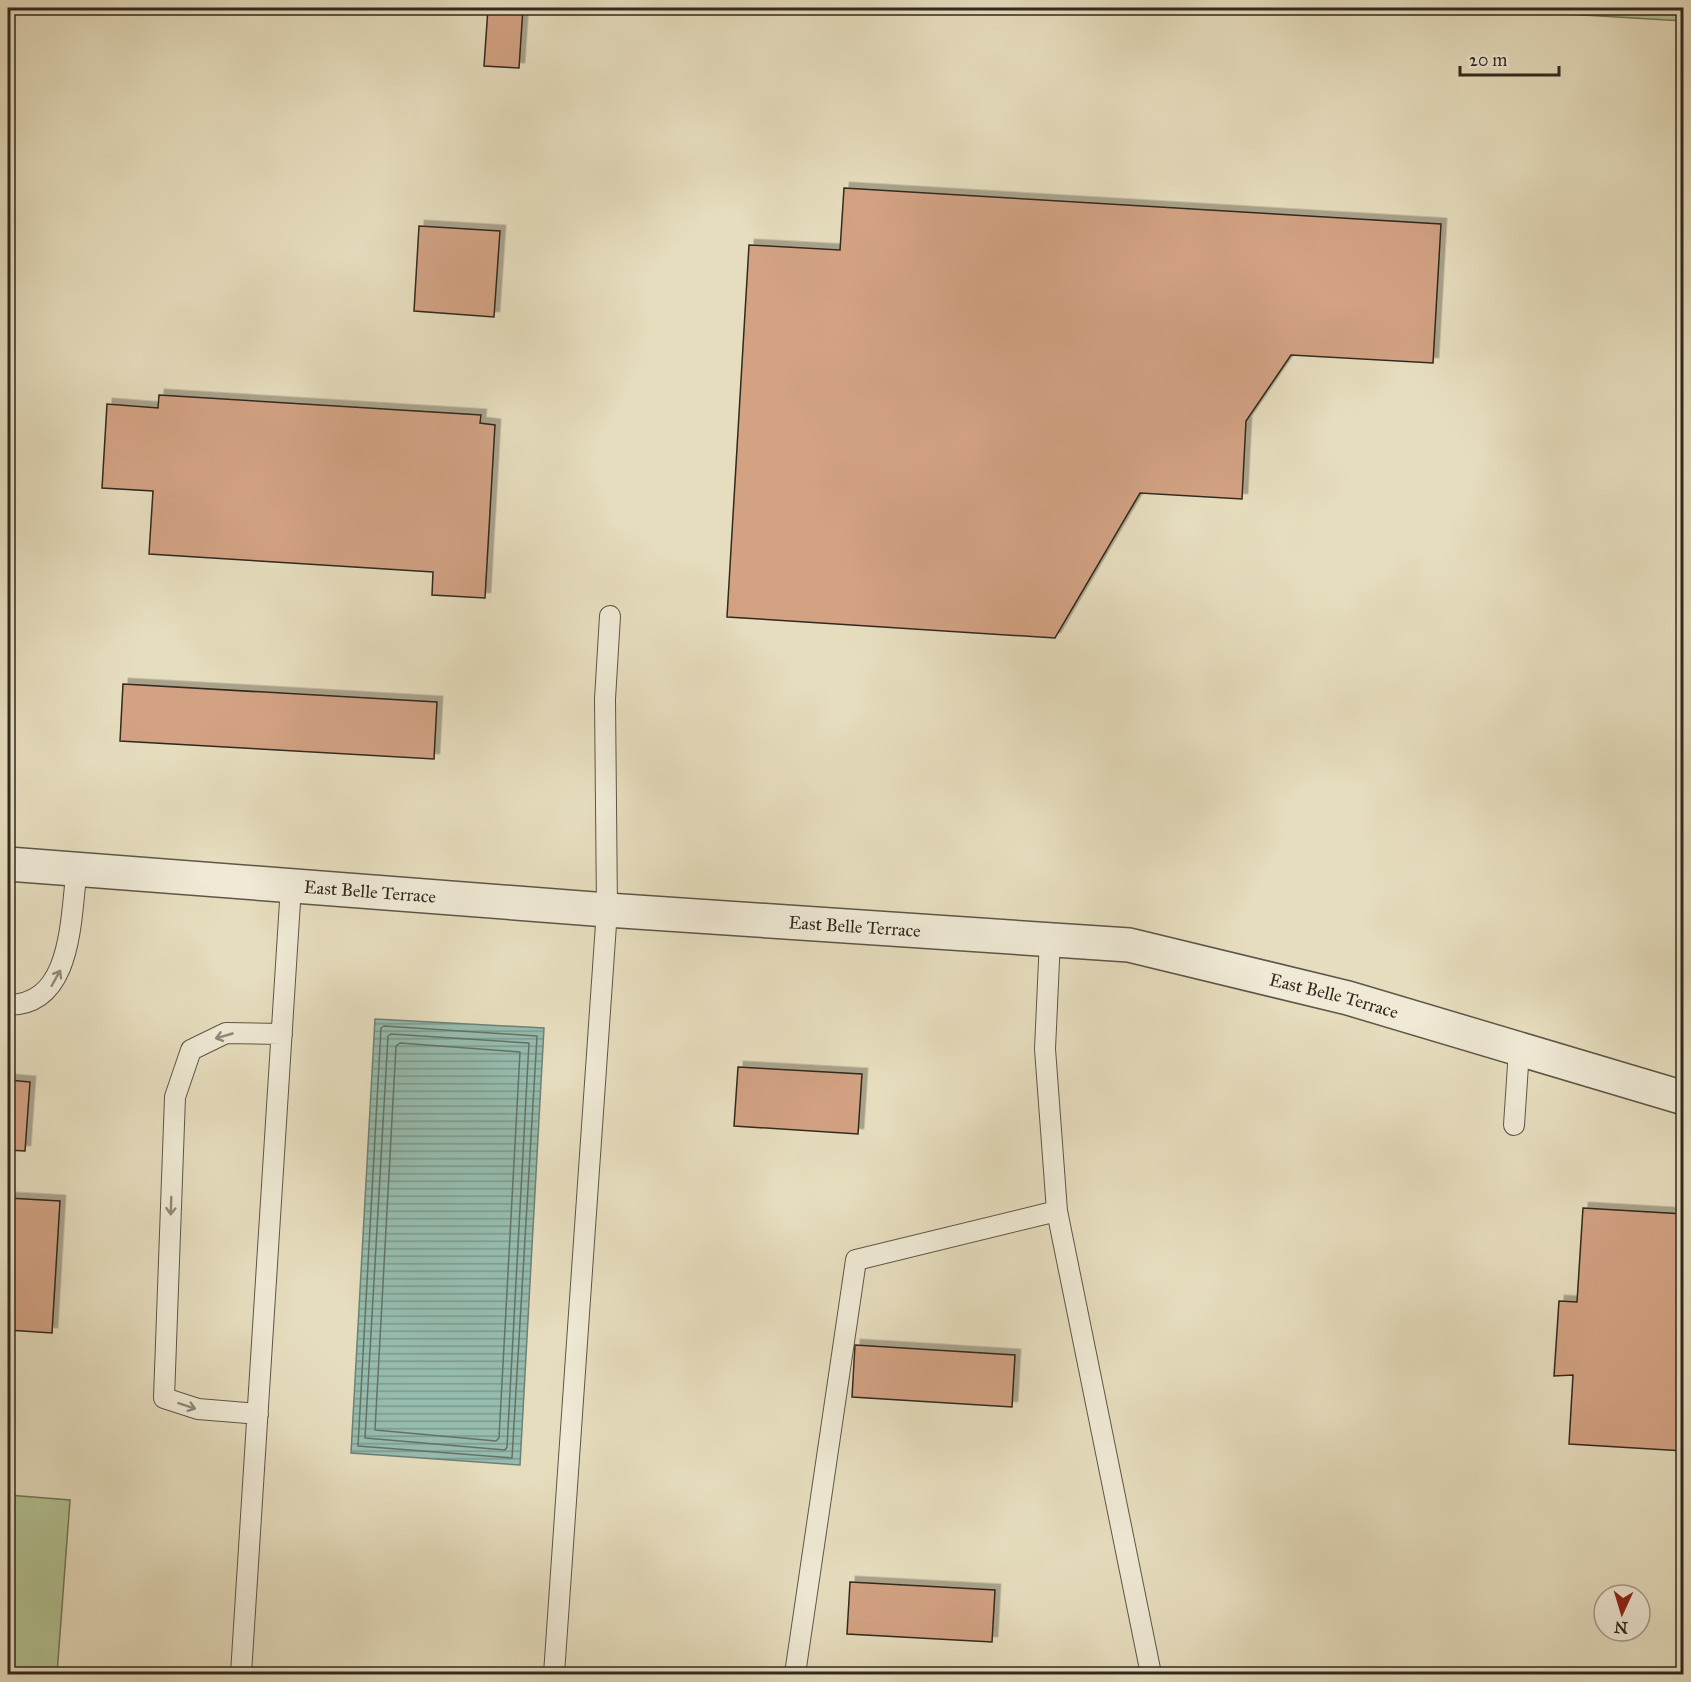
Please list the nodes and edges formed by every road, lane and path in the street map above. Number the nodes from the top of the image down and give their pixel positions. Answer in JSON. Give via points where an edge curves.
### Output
{"nodes":[{"id":1,"x":610,"y":616,"type":"dead end"},
{"id":2,"x":8,"y":864,"type":"edge"},
{"id":3,"x":77,"y":869,"type":"junction"},
{"id":4,"x":291,"y":885,"type":"junction"},
{"id":5,"x":607,"y":910,"type":"junction"},
{"id":6,"x":1050,"y":939,"type":"junction"},
{"id":7,"x":8,"y":1005,"type":"edge"},
{"id":8,"x":282,"y":1034,"type":"junction"},
{"id":9,"x":1519,"y":1050,"type":"junction"},
{"id":10,"x":1683,"y":1098,"type":"edge"},
{"id":11,"x":1514,"y":1125,"type":"dead end"},
{"id":12,"x":1057,"y":1210,"type":"junction"},
{"id":13,"x":258,"y":1414,"type":"junction"},
{"id":14,"x":242,"y":1674,"type":"edge"},
{"id":15,"x":555,"y":1674,"type":"edge"},
{"id":16,"x":795,"y":1674,"type":"edge"},
{"id":17,"x":1151,"y":1674,"type":"edge"}],
"edges":[{"from":1,"to":5,"type":"lane","via":[[605,699]]},
{"from":2,"to":3,"type":"street","name":"East Belle Terrace"},
{"from":3,"to":4,"type":"street","name":"East Belle Terrace"},
{"from":7,"to":3,"type":"lane","one_way":true,"via":[[32,1001],[50,988],[61,969]]},
{"from":4,"to":5,"type":"street","name":"East Belle Terrace"},
{"from":4,"to":8,"type":"lane"},
{"from":5,"to":6,"type":"street","name":"East Belle Terrace"},
{"from":5,"to":15,"type":"lane"},
{"from":6,"to":9,"type":"street","name":"East Belle Terrace","via":[[1140,947],[1348,998]]},
{"from":6,"to":12,"type":"lane","via":[[1045,1049]]},
{"from":8,"to":13,"type":"lane"},
{"from":8,"to":13,"type":"lane","one_way":true,"via":[[226,1033],[191,1050],[175,1097],[164,1398],[198,1409]]},
{"from":9,"to":10,"type":"street","name":"East Belle Terrace"},
{"from":9,"to":11,"type":"lane"},
{"from":12,"to":16,"type":"lane","via":[[856,1260]]},
{"from":12,"to":17,"type":"lane"},
{"from":13,"to":14,"type":"lane"}]}
